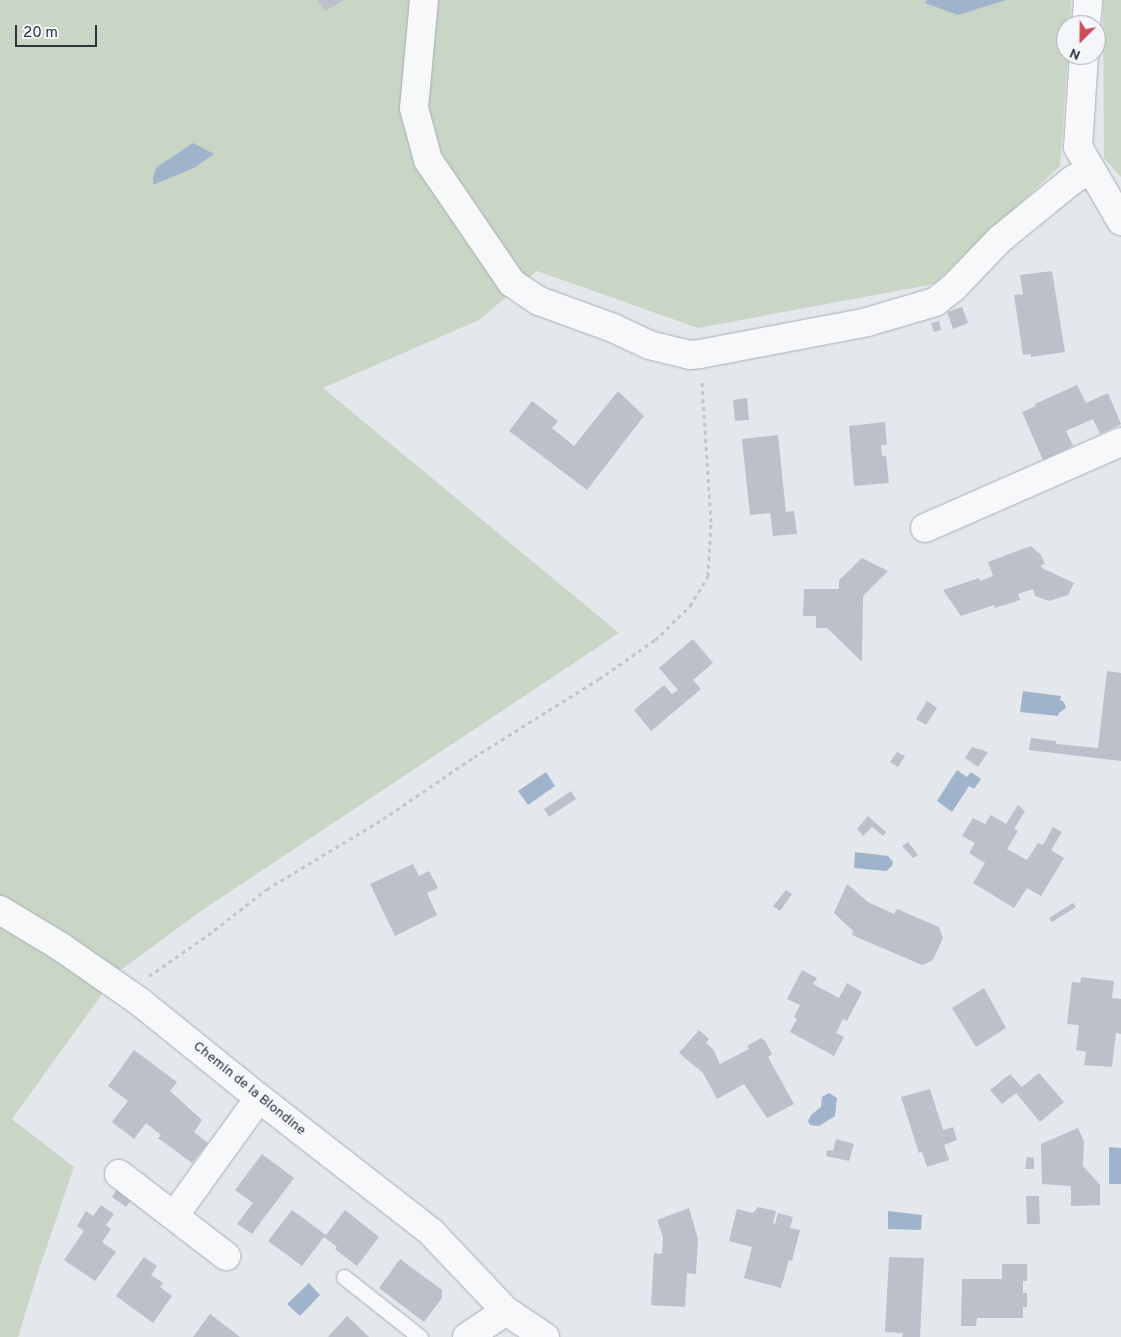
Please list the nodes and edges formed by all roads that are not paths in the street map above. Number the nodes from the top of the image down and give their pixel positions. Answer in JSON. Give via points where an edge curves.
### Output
{"nodes":[{"id":1,"x":424,"y":0,"type":"edge"},
{"id":2,"x":1088,"y":0,"type":"edge"},
{"id":3,"x":1087,"y":15,"type":"edge"},
{"id":4,"x":1083,"y":65,"type":"edge"},
{"id":5,"x":1090,"y":169,"type":"junction"},
{"id":6,"x":1121,"y":221,"type":"edge"},
{"id":7,"x":1121,"y":442,"type":"edge"},
{"id":8,"x":925,"y":528,"type":"dead end"},
{"id":9,"x":0,"y":910,"type":"edge"},
{"id":10,"x":259,"y":1098,"type":"junction"},
{"id":11,"x":119,"y":1174,"type":"dead end"},
{"id":12,"x":174,"y":1216,"type":"junction"},
{"id":13,"x":226,"y":1256,"type":"dead end"},
{"id":14,"x":344,"y":1277,"type":"dead end"},
{"id":15,"x":506,"y":1310,"type":"junction"},
{"id":16,"x":420,"y":1337,"type":"edge"},
{"id":17,"x":467,"y":1337,"type":"edge"},
{"id":18,"x":545,"y":1337,"type":"edge"}],
"edges":[{"from":1,"to":5,"type":"street","via":[[414,108],[428,160],[512,283],[539,302],[649,344],[690,355],[867,322],[935,302],[1000,239]]},
{"from":2,"to":3,"type":"street"},
{"from":4,"to":5,"type":"street","via":[[1078,147]]},
{"from":5,"to":6,"type":"street"},
{"from":7,"to":8,"type":"street"},
{"from":9,"to":10,"type":"street","name":"Chemin de la Blondine","via":[[126,992]]},
{"from":10,"to":12,"type":"street"},
{"from":10,"to":15,"type":"street","name":"Chemin de la Blondine","via":[[431,1232]]},
{"from":11,"to":12,"type":"street"},
{"from":12,"to":13,"type":"street"},
{"from":14,"to":16,"type":"lane"},
{"from":15,"to":17,"type":"street"},
{"from":15,"to":18,"type":"street","name":"Chemin de la Blondine"}]}
